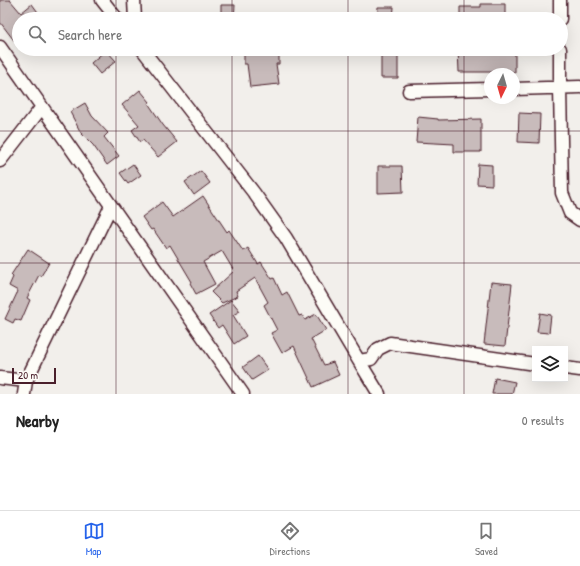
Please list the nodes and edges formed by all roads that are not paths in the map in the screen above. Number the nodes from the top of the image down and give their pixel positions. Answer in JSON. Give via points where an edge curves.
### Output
{"nodes":[{"id":1,"x":102,"y":0,"type":"edge"},
{"id":2,"x":134,"y":0,"type":"edge"},
{"id":3,"x":560,"y":0,"type":"edge"},
{"id":4,"x":112,"y":12,"type":"edge"},
{"id":5,"x":135,"y":12,"type":"edge"},
{"id":6,"x":560,"y":12,"type":"edge"},
{"id":7,"x":0,"y":47,"type":"edge"},
{"id":8,"x":147,"y":56,"type":"edge"},
{"id":9,"x":560,"y":56,"type":"edge"},
{"id":10,"x":580,"y":87,"type":"edge"},
{"id":11,"x":560,"y":88,"type":"junction"},
{"id":12,"x":484,"y":89,"type":"edge"},
{"id":13,"x":520,"y":89,"type":"edge"},
{"id":14,"x":409,"y":91,"type":"dead end"},
{"id":15,"x":42,"y":107,"type":"junction"},
{"id":16,"x":0,"y":161,"type":"edge"},
{"id":17,"x":111,"y":206,"type":"junction"},
{"id":18,"x":580,"y":220,"type":"edge"},
{"id":19,"x":359,"y":361,"type":"junction"},
{"id":20,"x":532,"y":364,"type":"edge"},
{"id":21,"x":568,"y":368,"type":"edge"},
{"id":22,"x":580,"y":370,"type":"edge"},
{"id":23,"x":0,"y":378,"type":"edge"},
{"id":24,"x":26,"y":381,"type":"junction"},
{"id":25,"x":24,"y":394,"type":"edge"},
{"id":26,"x":243,"y":394,"type":"edge"},
{"id":27,"x":379,"y":394,"type":"edge"}],
"edges":[{"from":1,"to":4,"type":"street"},
{"from":2,"to":5,"type":"street"},
{"from":3,"to":6,"type":"street"},
{"from":7,"to":15,"type":"street"},
{"from":8,"to":19,"type":"street","via":[[286,238]]},
{"from":9,"to":11,"type":"street"},
{"from":10,"to":11,"type":"street"},
{"from":11,"to":13,"type":"street"},
{"from":11,"to":18,"type":"street","via":[[562,193],[570,213]]},
{"from":12,"to":14,"type":"street"},
{"from":15,"to":16,"type":"street"},
{"from":15,"to":17,"type":"street"},
{"from":17,"to":24,"type":"street"},
{"from":17,"to":26,"type":"street"},
{"from":19,"to":20,"type":"street","via":[[371,359],[378,349],[390,343]]},
{"from":19,"to":27,"type":"street"},
{"from":21,"to":22,"type":"street"},
{"from":23,"to":24,"type":"street"},
{"from":24,"to":25,"type":"street"}]}
